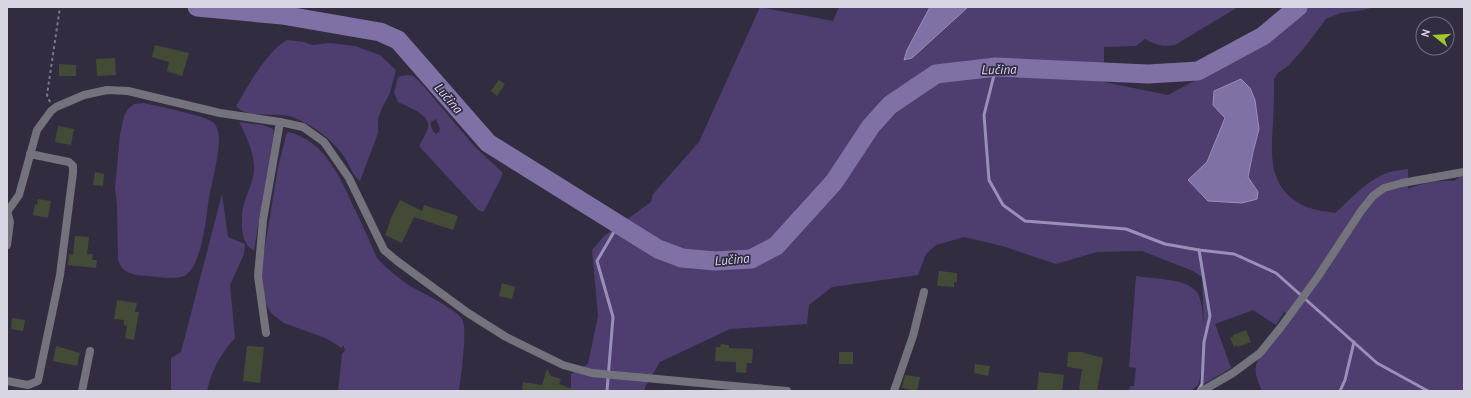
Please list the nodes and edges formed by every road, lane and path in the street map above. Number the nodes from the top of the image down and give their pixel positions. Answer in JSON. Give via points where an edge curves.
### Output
{"nodes":[{"id":1,"x":60,"y":7,"type":"edge"},
{"id":2,"x":56,"y":107,"type":"junction"},
{"id":3,"x":280,"y":122,"type":"junction"},
{"id":4,"x":30,"y":154,"type":"junction"},
{"id":5,"x":1464,"y":172,"type":"edge"},
{"id":6,"x":7,"y":212,"type":"edge"},
{"id":7,"x":7,"y":245,"type":"edge"},
{"id":8,"x":924,"y":292,"type":"dead end"},
{"id":9,"x":266,"y":333,"type":"dead end"},
{"id":10,"x":90,"y":351,"type":"dead end"},
{"id":11,"x":7,"y":381,"type":"edge"},
{"id":12,"x":82,"y":391,"type":"edge"},
{"id":13,"x":787,"y":391,"type":"edge"},
{"id":14,"x":894,"y":391,"type":"edge"},
{"id":15,"x":1202,"y":391,"type":"edge"}],
"edges":[{"from":1,"to":2,"type":"path","via":[[47,95]]},
{"from":2,"to":3,"type":"street","via":[[84,95],[107,90],[128,90],[220,113]]},
{"from":2,"to":4,"type":"street","via":[[37,130]]},
{"from":3,"to":9,"type":"street","via":[[263,220],[258,276]]},
{"from":3,"to":13,"type":"street","via":[[303,127],[324,142],[350,178],[384,250],[468,314],[506,337],[563,365],[592,373]]},
{"from":4,"to":6,"type":"street","via":[[19,195]]},
{"from":4,"to":11,"type":"street","via":[[69,162],[73,166],[73,174],[60,275],[38,381],[28,385]]},
{"from":5,"to":15,"type":"street","via":[[1402,183],[1384,188],[1373,196],[1317,278],[1260,353]]},
{"from":6,"to":7,"type":"street","via":[[10,222]]},
{"from":8,"to":14,"type":"street","via":[[913,336]]},
{"from":10,"to":12,"type":"street"}]}
